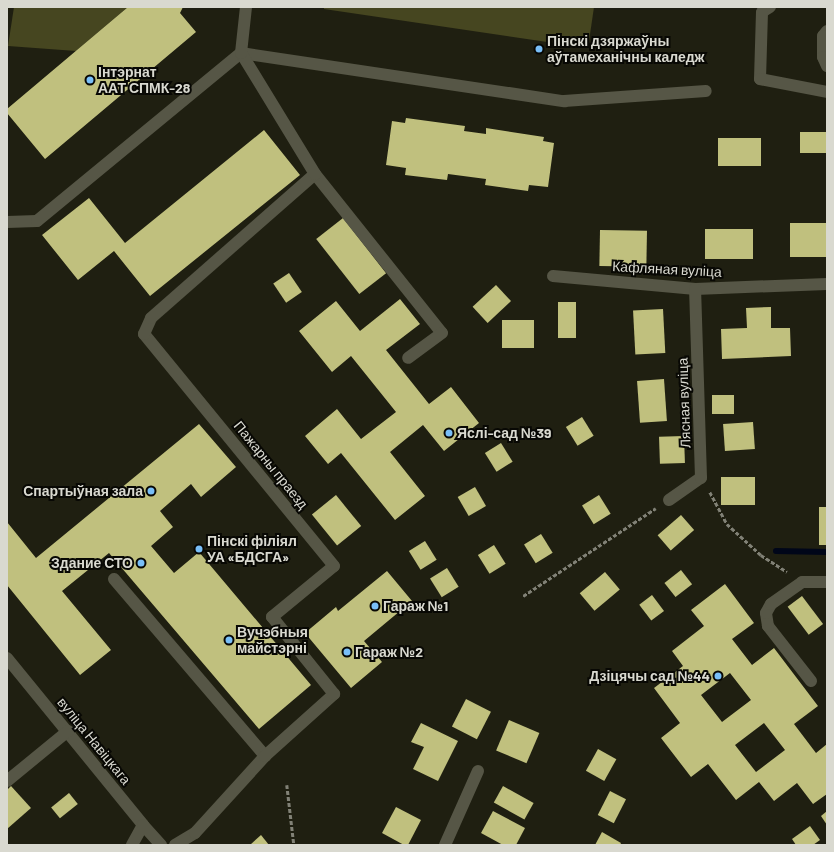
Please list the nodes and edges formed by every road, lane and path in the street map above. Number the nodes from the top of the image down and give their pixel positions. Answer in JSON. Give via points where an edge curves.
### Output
{"nodes":[{"id":1,"x":246,"y":7,"type":"edge"},
{"id":2,"x":770,"y":7,"type":"edge"},
{"id":3,"x":827,"y":31,"type":"edge"},
{"id":4,"x":241,"y":53,"type":"junction"},
{"id":5,"x":827,"y":66,"type":"edge"},
{"id":6,"x":706,"y":91,"type":"dead end"},
{"id":7,"x":827,"y":92,"type":"edge"},
{"id":8,"x":315,"y":174,"type":"junction"},
{"id":9,"x":7,"y":222,"type":"edge"},
{"id":10,"x":553,"y":276,"type":"dead end"},
{"id":11,"x":827,"y":284,"type":"edge"},
{"id":12,"x":695,"y":289,"type":"junction"},
{"id":13,"x":408,"y":358,"type":"dead end"},
{"id":14,"x":701,"y":478,"type":"junction"},
{"id":15,"x":669,"y":500,"type":"joint"},
{"id":16,"x":114,"y":579,"type":"dead end"},
{"id":17,"x":802,"y":582,"type":"junction"},
{"id":18,"x":827,"y":582,"type":"edge"},
{"id":19,"x":523,"y":596,"type":"dead end"},
{"id":20,"x":7,"y":658,"type":"edge"},
{"id":21,"x":811,"y":681,"type":"dead end"},
{"id":22,"x":68,"y":731,"type":"junction"},
{"id":23,"x":265,"y":756,"type":"junction"},
{"id":24,"x":478,"y":771,"type":"dead end"},
{"id":25,"x":7,"y":781,"type":"edge"},
{"id":26,"x":288,"y":785,"type":"dead end"},
{"id":27,"x":143,"y":825,"type":"junction"},
{"id":28,"x":132,"y":845,"type":"edge"},
{"id":29,"x":161,"y":845,"type":"edge"},
{"id":30,"x":175,"y":845,"type":"edge"},
{"id":31,"x":294,"y":845,"type":"edge"},
{"id":32,"x":445,"y":845,"type":"edge"}],
"edges":[{"from":1,"to":4,"type":"street"},
{"from":2,"to":7,"type":"street","via":[[762,12],[760,79]]},
{"from":3,"to":5,"type":"street","via":[[823,36],[823,57]]},
{"from":4,"to":6,"type":"street","via":[[564,101]]},
{"from":4,"to":8,"type":"street"},
{"from":4,"to":9,"type":"street","via":[[36,221]]},
{"from":8,"to":13,"type":"street","via":[[442,333]]},
{"from":8,"to":23,"type":"street","name":"Пажарны праезд","via":[[151,318],[144,334],[334,566],[272,617],[334,694]]},
{"from":10,"to":12,"type":"street","name":"Кафляная вуліца"},
{"from":11,"to":12,"type":"street","name":"Кафляная вуліца"},
{"from":12,"to":14,"type":"street","name":"Лясная вуліца"},
{"from":14,"to":15,"type":"street"},
{"from":14,"to":17,"type":"path","via":[[728,524],[761,555]]},
{"from":15,"to":19,"type":"path"},
{"from":16,"to":23,"type":"street"},
{"from":17,"to":18,"type":"street"},
{"from":17,"to":21,"type":"street","via":[[771,604],[766,614],[768,626]]},
{"from":20,"to":22,"type":"street","name":"вуліца Навіцкага"},
{"from":22,"to":25,"type":"street"},
{"from":22,"to":27,"type":"street","name":"вуліца Навіцкага"},
{"from":23,"to":30,"type":"street","via":[[195,833]]},
{"from":24,"to":32,"type":"street"},
{"from":26,"to":31,"type":"path"},
{"from":27,"to":28,"type":"street"},
{"from":27,"to":29,"type":"street","name":"вуліца Навіцкага"}]}
